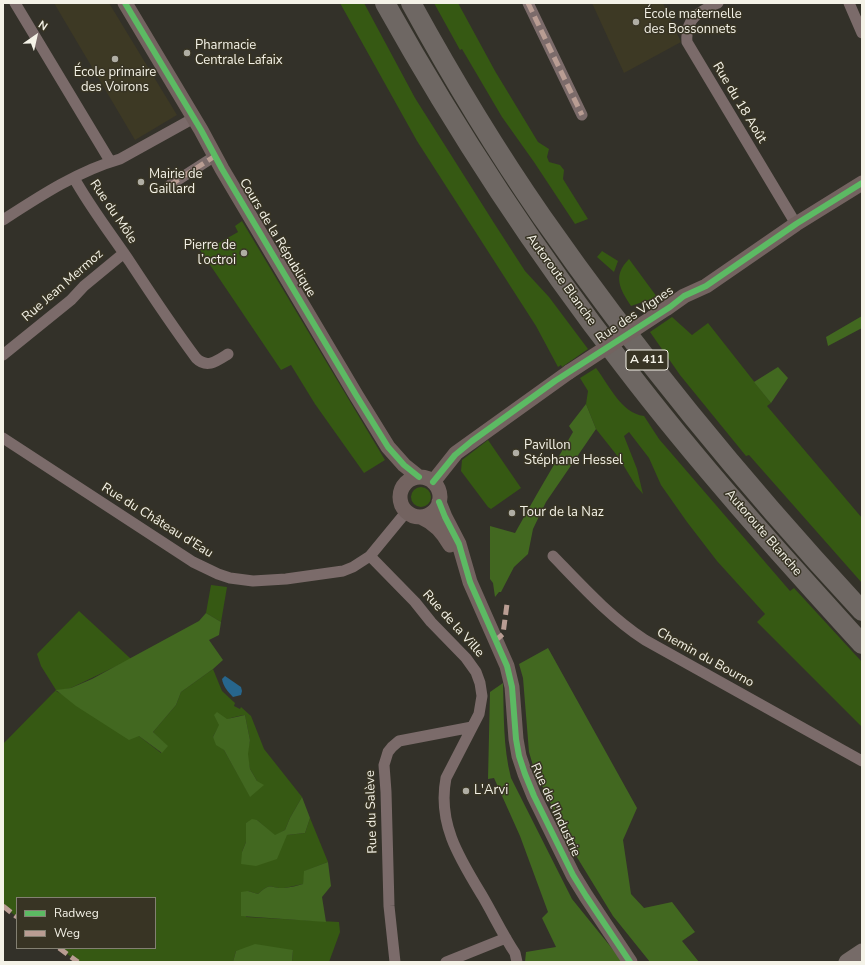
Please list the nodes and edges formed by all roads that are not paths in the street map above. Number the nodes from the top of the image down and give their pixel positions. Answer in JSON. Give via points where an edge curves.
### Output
{"nodes":[{"id":1,"x":15,"y":3,"type":"edge"},
{"id":2,"x":125,"y":3,"type":"edge"},
{"id":3,"x":386,"y":3,"type":"edge"},
{"id":4,"x":410,"y":3,"type":"edge"},
{"id":5,"x":528,"y":3,"type":"edge"},
{"id":6,"x":718,"y":3,"type":"edge"},
{"id":7,"x":849,"y":3,"type":"edge"},
{"id":8,"x":862,"y":33,"type":"edge"},
{"id":9,"x":582,"y":115,"type":"dead end"},
{"id":10,"x":194,"y":118,"type":"junction"},
{"id":11,"x":215,"y":156,"type":"junction"},
{"id":12,"x":110,"y":161,"type":"junction"},
{"id":13,"x":74,"y":178,"type":"junction"},
{"id":14,"x":862,"y":183,"type":"edge"},
{"id":15,"x":170,"y":186,"type":"dead end"},
{"id":16,"x":3,"y":220,"type":"edge"},
{"id":17,"x":796,"y":224,"type":"junction"},
{"id":18,"x":124,"y":253,"type":"junction"},
{"id":19,"x":228,"y":354,"type":"dead end"},
{"id":20,"x":3,"y":355,"type":"edge"},
{"id":21,"x":3,"y":438,"type":"edge"},
{"id":22,"x":388,"y":447,"type":"junction"},
{"id":23,"x":419,"y":478,"type":"junction"},
{"id":24,"x":433,"y":482,"type":"junction"},
{"id":25,"x":402,"y":488,"type":"junction"},
{"id":26,"x":439,"y":502,"type":"junction"},
{"id":27,"x":407,"y":511,"type":"junction"},
{"id":28,"x":422,"y":517,"type":"junction"},
{"id":29,"x":370,"y":556,"type":"junction"},
{"id":30,"x":553,"y":556,"type":"dead end"},
{"id":31,"x":862,"y":611,"type":"edge"},
{"id":32,"x":495,"y":641,"type":"junction"},
{"id":33,"x":862,"y":644,"type":"edge"},
{"id":34,"x":472,"y":727,"type":"junction"},
{"id":35,"x":862,"y":761,"type":"edge"},
{"id":36,"x":506,"y":938,"type":"junction"},
{"id":37,"x":862,"y":952,"type":"edge"},
{"id":38,"x":630,"y":961,"type":"edge"},
{"id":39,"x":396,"y":962,"type":"edge"},
{"id":40,"x":446,"y":962,"type":"edge"},
{"id":41,"x":517,"y":962,"type":"edge"},
{"id":42,"x":847,"y":962,"type":"edge"}],
"edges":[{"from":1,"to":12,"type":"street"},
{"from":2,"to":10,"type":"street","name":"Cours de la République"},
{"from":3,"to":33,"type":"highway","name":"Autoroute Blanche","number":"A 411","via":[[466,139],[574,300],[692,451]]},
{"from":4,"to":31,"type":"highway","name":"Autoroute Blanche","number":"A 411","via":[[508,166],[606,305],[696,421]]},
{"from":5,"to":9,"type":"street"},
{"from":6,"to":17,"type":"street","name":"Rue du 18 Août","via":[[693,17],[688,28],[687,42]]},
{"from":7,"to":8,"type":"street"},
{"from":10,"to":11,"type":"street","name":"Cours de la République"},
{"from":10,"to":12,"type":"street","name":"Rue du Môle","via":[[134,153]]},
{"from":11,"to":15,"type":"street"},
{"from":11,"to":22,"type":"street","name":"Cours de la République"},
{"from":12,"to":13,"type":"street","name":"Rue du Môle"},
{"from":13,"to":16,"type":"street"},
{"from":13,"to":18,"type":"street","name":"Rue du Môle","via":[[83,196]]},
{"from":14,"to":17,"type":"street","name":"Rue des Vignes"},
{"from":17,"to":24,"type":"street","name":"Rue des Vignes","bridge":true,"via":[[706,286],[684,296],[569,372],[456,453]]},
{"from":18,"to":19,"type":"street","name":"Rue du Môle","via":[[199,360],[210,364]]},
{"from":18,"to":20,"type":"street","name":"Rue Jean Mermoz"},
{"from":21,"to":29,"type":"street","name":"Rue du Château d'Eau","via":[[171,549],[230,578],[253,581],[332,573],[353,567]]},
{"from":22,"to":23,"type":"street","name":"Cours de la République"},
{"from":22,"to":25,"type":"street","name":"Cours de la République"},
{"from":23,"to":24,"type":"street"},
{"from":23,"to":25,"type":"street","via":[[408,482]]},
{"from":24,"to":26,"type":"street","via":[[440,493]]},
{"from":25,"to":27,"type":"street","via":[[401,500]]},
{"from":26,"to":28,"type":"street","via":[[433,512]]},
{"from":26,"to":32,"type":"street","name":"Rue de l'Industrie","via":[[459,544],[468,577]]},
{"from":27,"to":28,"type":"street","via":[[414,516]]},
{"from":27,"to":29,"type":"street","name":"Rue du Château d'Eau"},
{"from":28,"to":32,"type":"street","name":"Rue de l'Industrie","via":[[437,526],[447,539],[464,588]]},
{"from":29,"to":34,"type":"street","name":"Rue de la Ville","via":[[415,602],[476,672],[482,696],[479,714]]},
{"from":30,"to":35,"type":"street","name":"Chemin du Bourno","via":[[609,613],[645,640]]},
{"from":32,"to":38,"type":"street","name":"Rue de l'Industrie","via":[[511,677],[519,756],[534,796],[573,875]]},
{"from":34,"to":36,"type":"street","name":"Rue de la Ville","via":[[446,778],[443,805],[458,853]]},
{"from":34,"to":39,"type":"street","name":"Rue du Salève","via":[[399,741],[392,746],[387,755],[384,765],[389,906]]},
{"from":36,"to":40,"type":"street"},
{"from":36,"to":41,"type":"street","name":"Rue de la Ville"},
{"from":37,"to":42,"type":"main road"}]}
